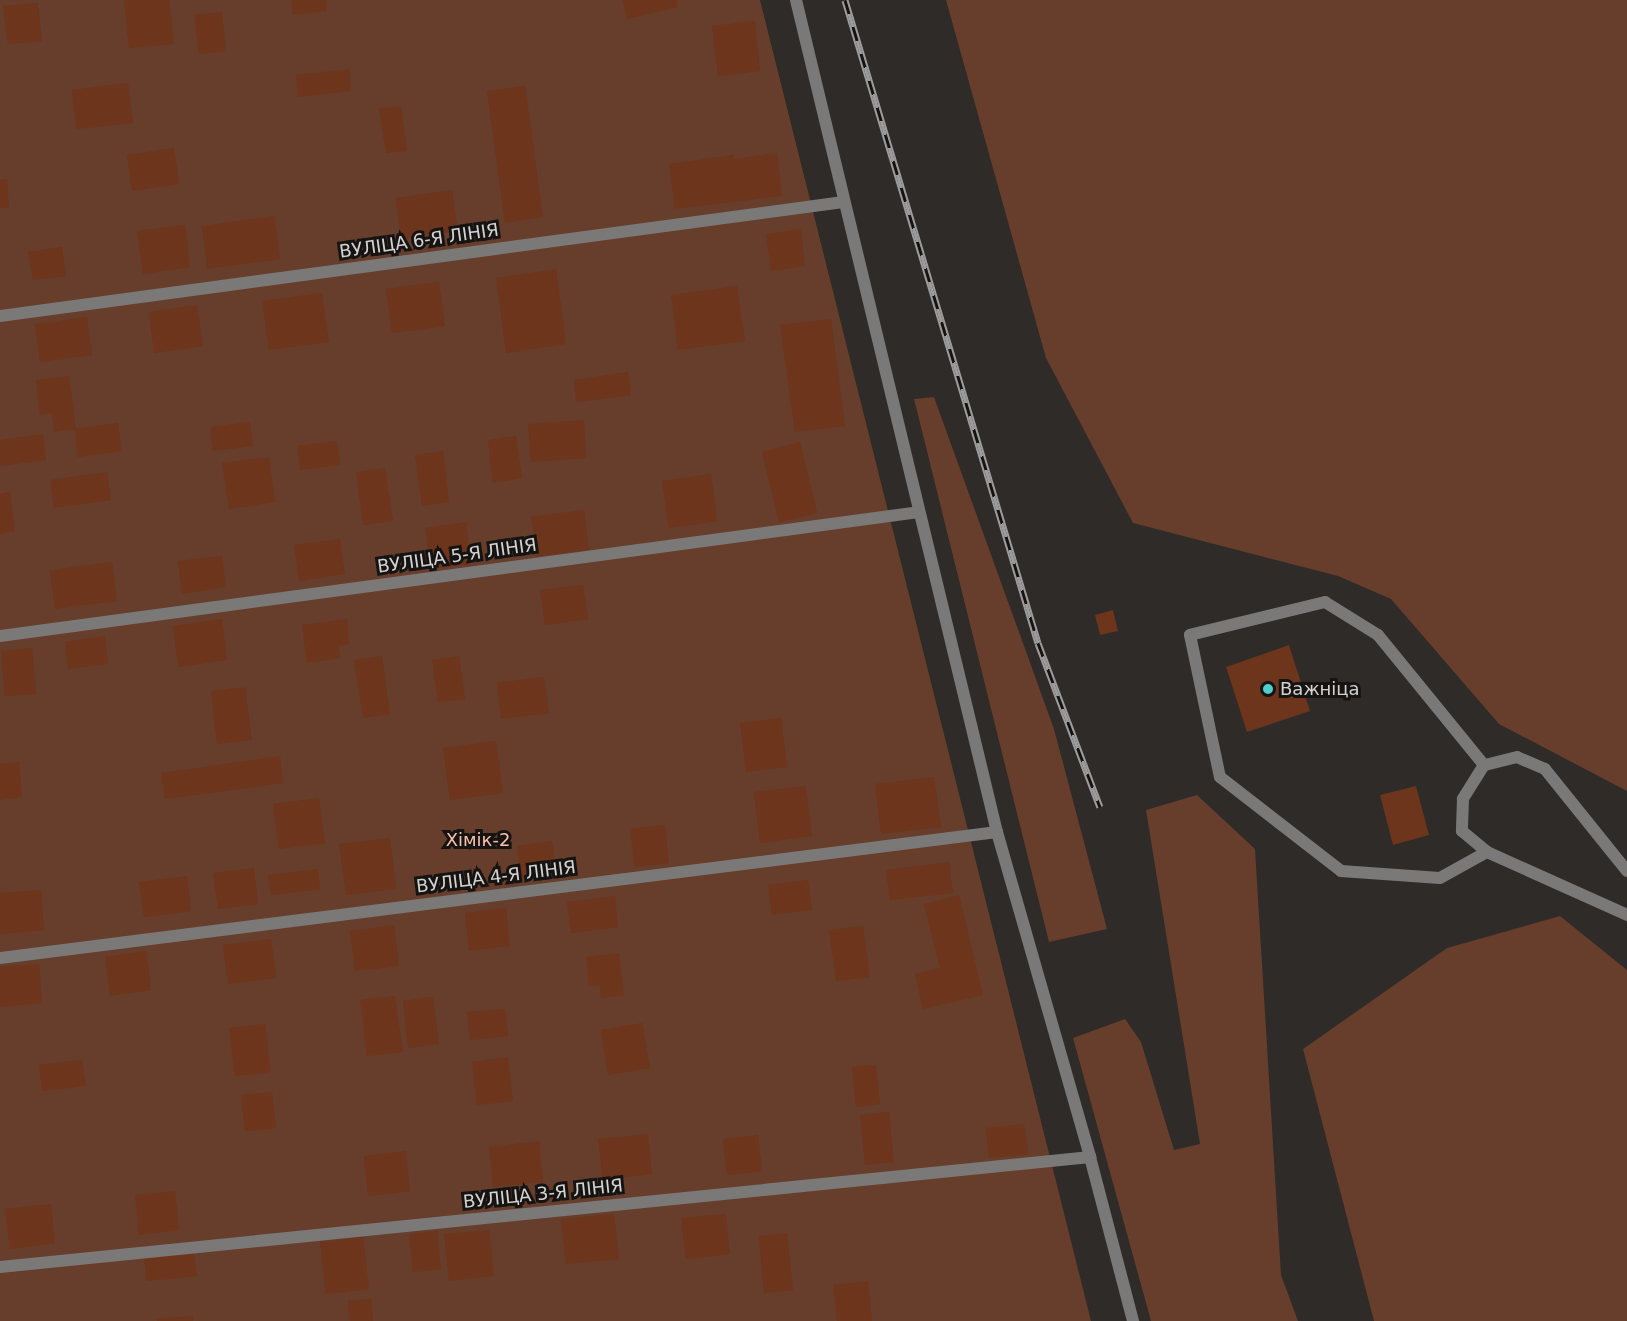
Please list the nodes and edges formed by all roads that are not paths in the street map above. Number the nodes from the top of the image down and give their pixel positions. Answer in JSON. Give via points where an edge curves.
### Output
{"nodes":[{"id":1,"x":796,"y":0,"type":"edge"},
{"id":2,"x":843,"y":202,"type":"junction"},
{"id":3,"x":0,"y":316,"type":"edge"},
{"id":4,"x":920,"y":512,"type":"junction"},
{"id":5,"x":0,"y":636,"type":"edge"},
{"id":6,"x":1484,"y":765,"type":"junction"},
{"id":7,"x":997,"y":832,"type":"junction"},
{"id":8,"x":1486,"y":852,"type":"junction"},
{"id":9,"x":1627,"y":871,"type":"edge"},
{"id":10,"x":1627,"y":915,"type":"edge"},
{"id":11,"x":0,"y":958,"type":"edge"},
{"id":12,"x":1090,"y":1157,"type":"junction"},
{"id":13,"x":0,"y":1267,"type":"edge"},
{"id":14,"x":1133,"y":1321,"type":"edge"}],
"edges":[{"from":1,"to":2,"type":"street"},
{"from":2,"to":3,"type":"street","name":"ВУЛІЦА 6-Я ЛІНІЯ"},
{"from":2,"to":4,"type":"street"},
{"from":4,"to":5,"type":"street","name":"ВУЛІЦА 5-Я ЛІНІЯ"},
{"from":4,"to":7,"type":"street"},
{"from":6,"to":8,"type":"street","via":[[1463,799],[1462,831]]},
{"from":6,"to":8,"type":"street","via":[[1378,635],[1325,602],[1190,634],[1220,777],[1341,871],[1440,878]]},
{"from":6,"to":9,"type":"street","via":[[1517,757],[1545,769]]},
{"from":7,"to":11,"type":"street","name":"ВУЛІЦА 4-Я ЛІНІЯ"},
{"from":7,"to":12,"type":"street"},
{"from":8,"to":10,"type":"street"},
{"from":12,"to":13,"type":"street","name":"ВУЛІЦА 3-Я ЛІНІЯ"},
{"from":12,"to":14,"type":"street"}]}
